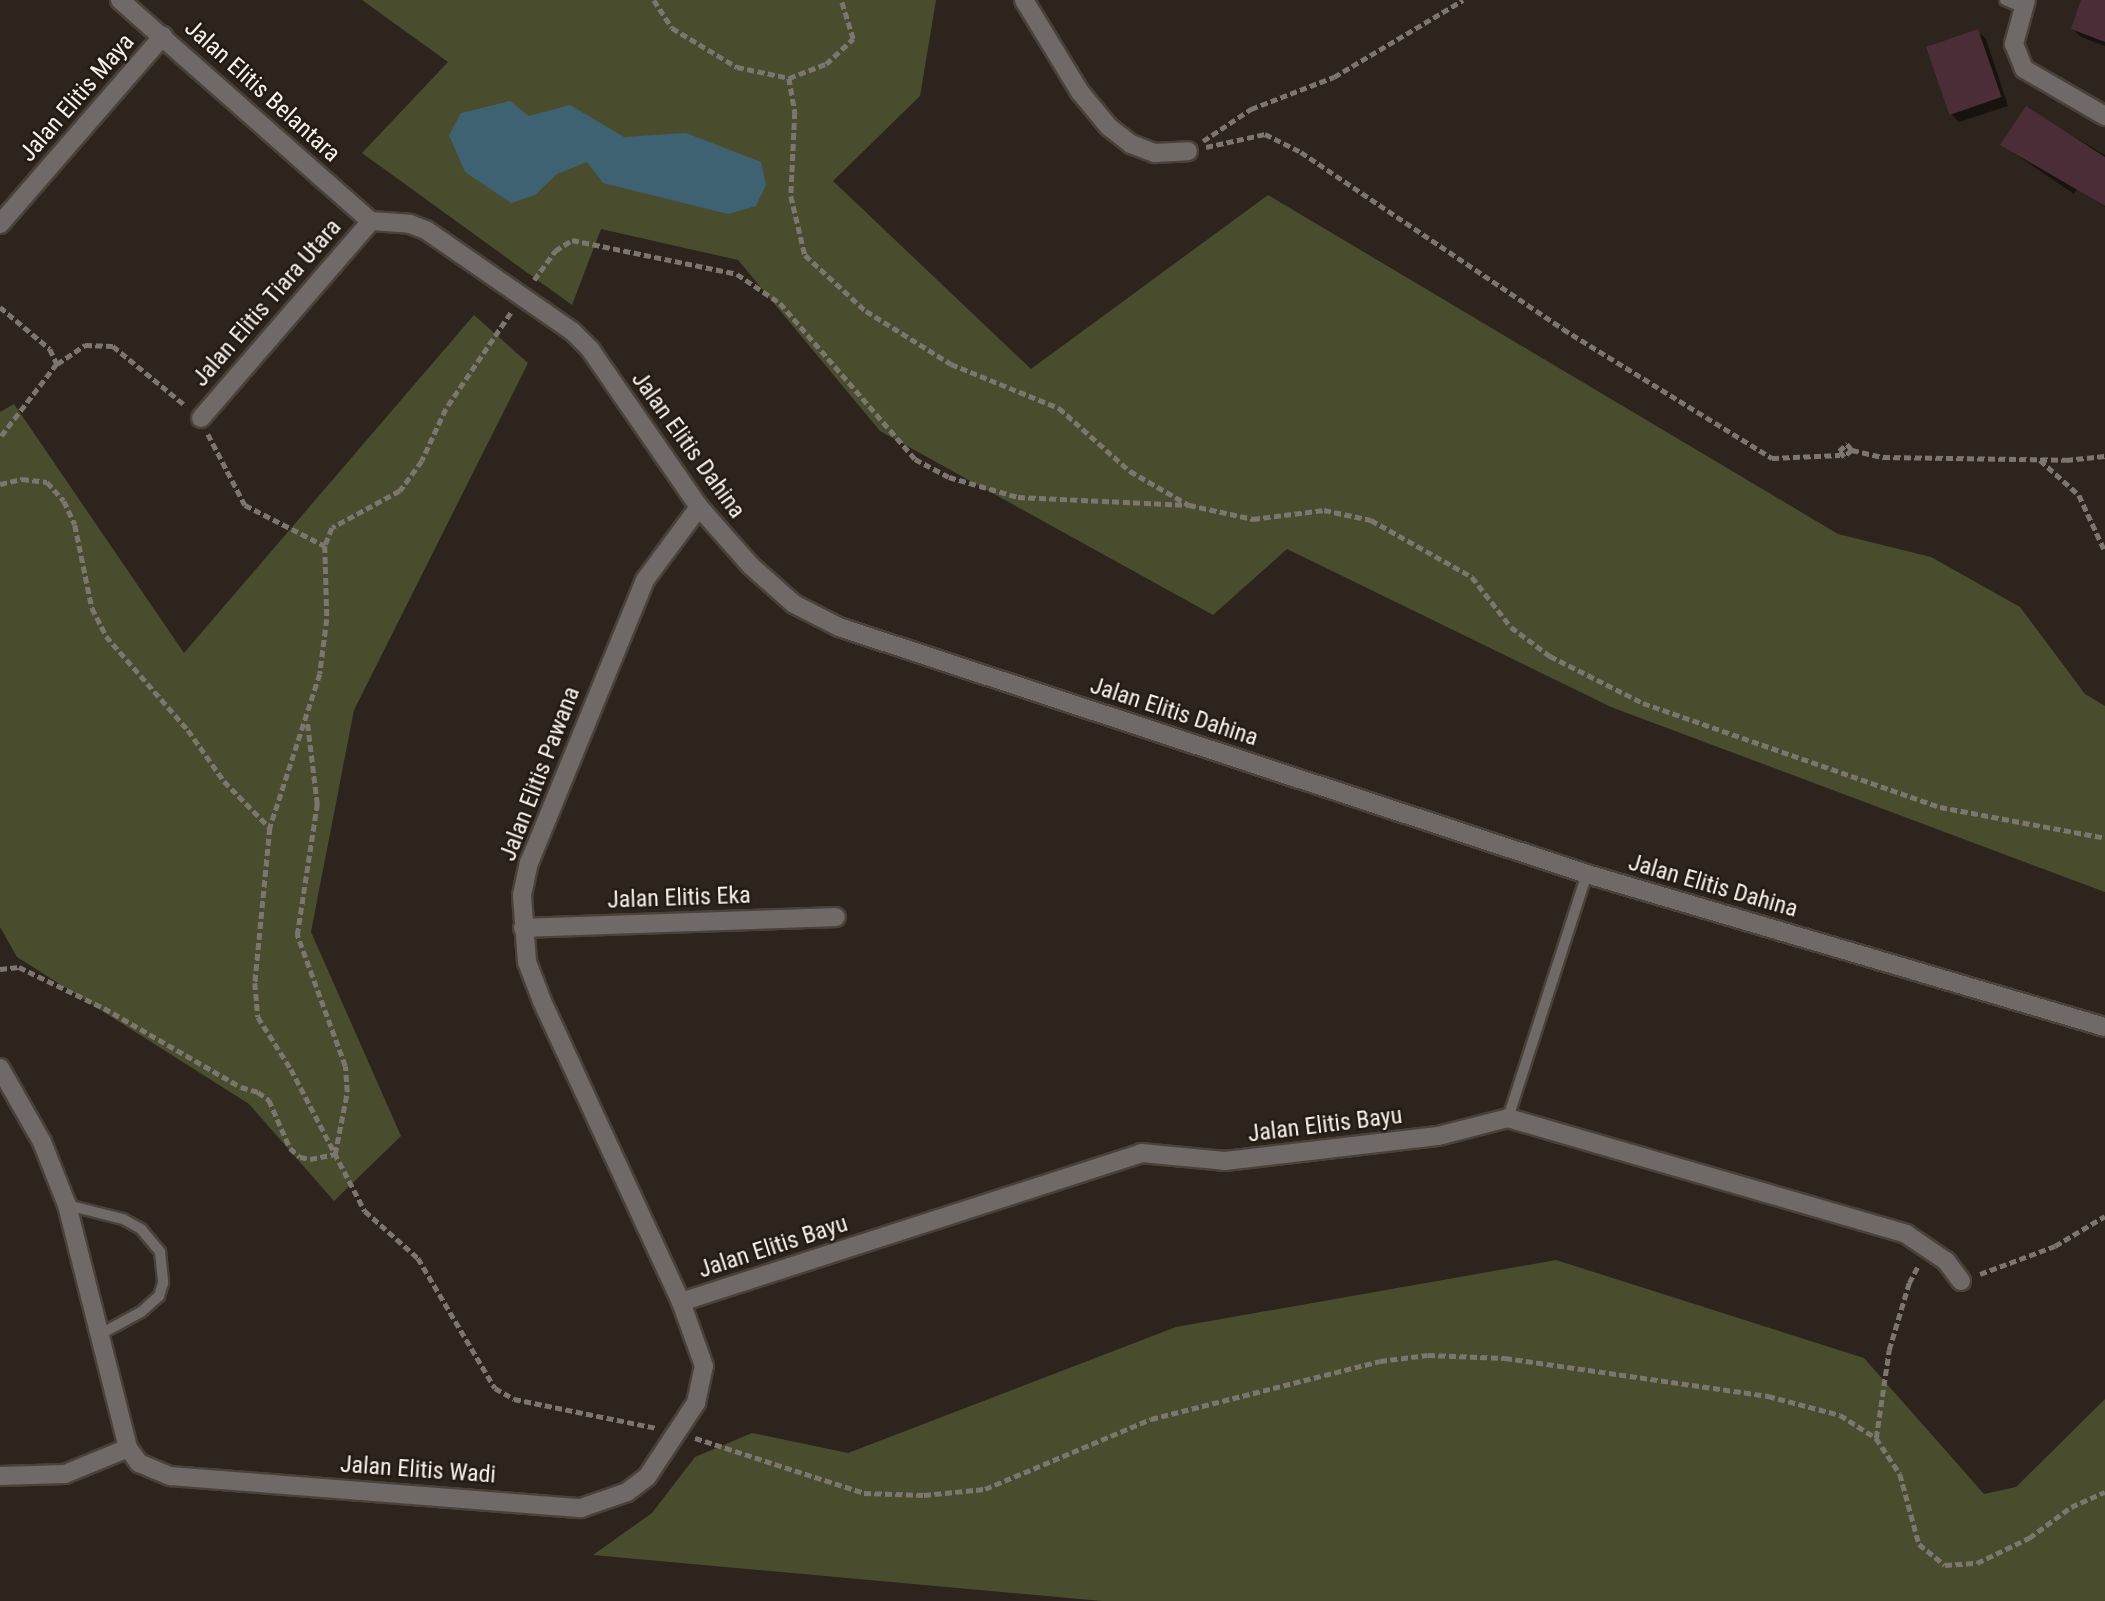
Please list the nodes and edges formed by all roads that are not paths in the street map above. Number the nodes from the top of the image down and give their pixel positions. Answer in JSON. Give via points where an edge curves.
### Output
{"nodes":[{"id":1,"x":120,"y":0,"type":"edge"},
{"id":2,"x":1024,"y":0,"type":"edge"},
{"id":3,"x":2005,"y":0,"type":"edge"},
{"id":4,"x":2025,"y":4,"type":"edge"},
{"id":5,"x":163,"y":36,"type":"junction"},
{"id":6,"x":2105,"y":117,"type":"edge"},
{"id":7,"x":1188,"y":152,"type":"road end"},
{"id":8,"x":371,"y":221,"type":"junction"},
{"id":9,"x":0,"y":223,"type":"edge"},
{"id":10,"x":201,"y":418,"type":"road end"},
{"id":11,"x":699,"y":508,"type":"junction"},
{"id":12,"x":1587,"y":874,"type":"junction"},
{"id":13,"x":836,"y":917,"type":"dead end"},
{"id":14,"x":523,"y":928,"type":"junction"},
{"id":15,"x":2105,"y":1027,"type":"edge"},
{"id":16,"x":0,"y":1068,"type":"edge"},
{"id":17,"x":1508,"y":1118,"type":"junction"},
{"id":18,"x":67,"y":1205,"type":"junction"},
{"id":19,"x":1961,"y":1281,"type":"road end"},
{"id":20,"x":681,"y":1302,"type":"junction"},
{"id":21,"x":97,"y":1336,"type":"junction"},
{"id":22,"x":128,"y":1448,"type":"junction"},
{"id":23,"x":0,"y":1476,"type":"edge"}],
"edges":[{"from":1,"to":5,"type":"street","name":"Jalan Elitis Belantara"},
{"from":2,"to":7,"type":"street","via":[[1080,92],[1109,127],[1130,144],[1155,153]]},
{"from":3,"to":4,"type":"lane"},
{"from":4,"to":6,"type":"street","via":[[2014,44],[2024,69]]},
{"from":5,"to":8,"type":"street","name":"Jalan Elitis Belantara"},
{"from":5,"to":9,"type":"street","name":"Jalan Elitis Maya"},
{"from":8,"to":10,"type":"street","name":"Jalan Elitis Tiara Utara"},
{"from":8,"to":11,"type":"street","name":"Jalan Elitis Dahina","via":[[426,230],[523,295],[590,349]]},
{"from":11,"to":12,"type":"street","name":"Jalan Elitis Dahina","via":[[785,596],[838,627]]},
{"from":11,"to":14,"type":"street","name":"Jalan Elitis Pawana","via":[[645,580],[529,863],[522,895]]},
{"from":12,"to":15,"type":"street","name":"Jalan Elitis Dahina"},
{"from":12,"to":17,"type":"lane"},
{"from":13,"to":14,"type":"street","name":"Jalan Elitis Eka"},
{"from":14,"to":20,"type":"street","name":"Jalan Elitis Pawana","via":[[527,962],[542,1001]]},
{"from":16,"to":18,"type":"street","via":[[42,1142]]},
{"from":17,"to":19,"type":"street","via":[[1906,1234],[1929,1247]]},
{"from":17,"to":20,"type":"street","name":"Jalan Elitis Bayu","via":[[1438,1136],[1225,1161],[1141,1153]]},
{"from":18,"to":21,"type":"street"},
{"from":18,"to":21,"type":"lane","via":[[124,1219],[141,1229],[160,1252],[163,1283],[159,1296],[141,1312]]},
{"from":20,"to":22,"type":"street","name":"Jalan Elitis Wadi","via":[[704,1366],[696,1403],[647,1477],[626,1492],[581,1508],[170,1476],[139,1463]]},
{"from":21,"to":22,"type":"street"},
{"from":22,"to":23,"type":"street","via":[[65,1474]]}]}
